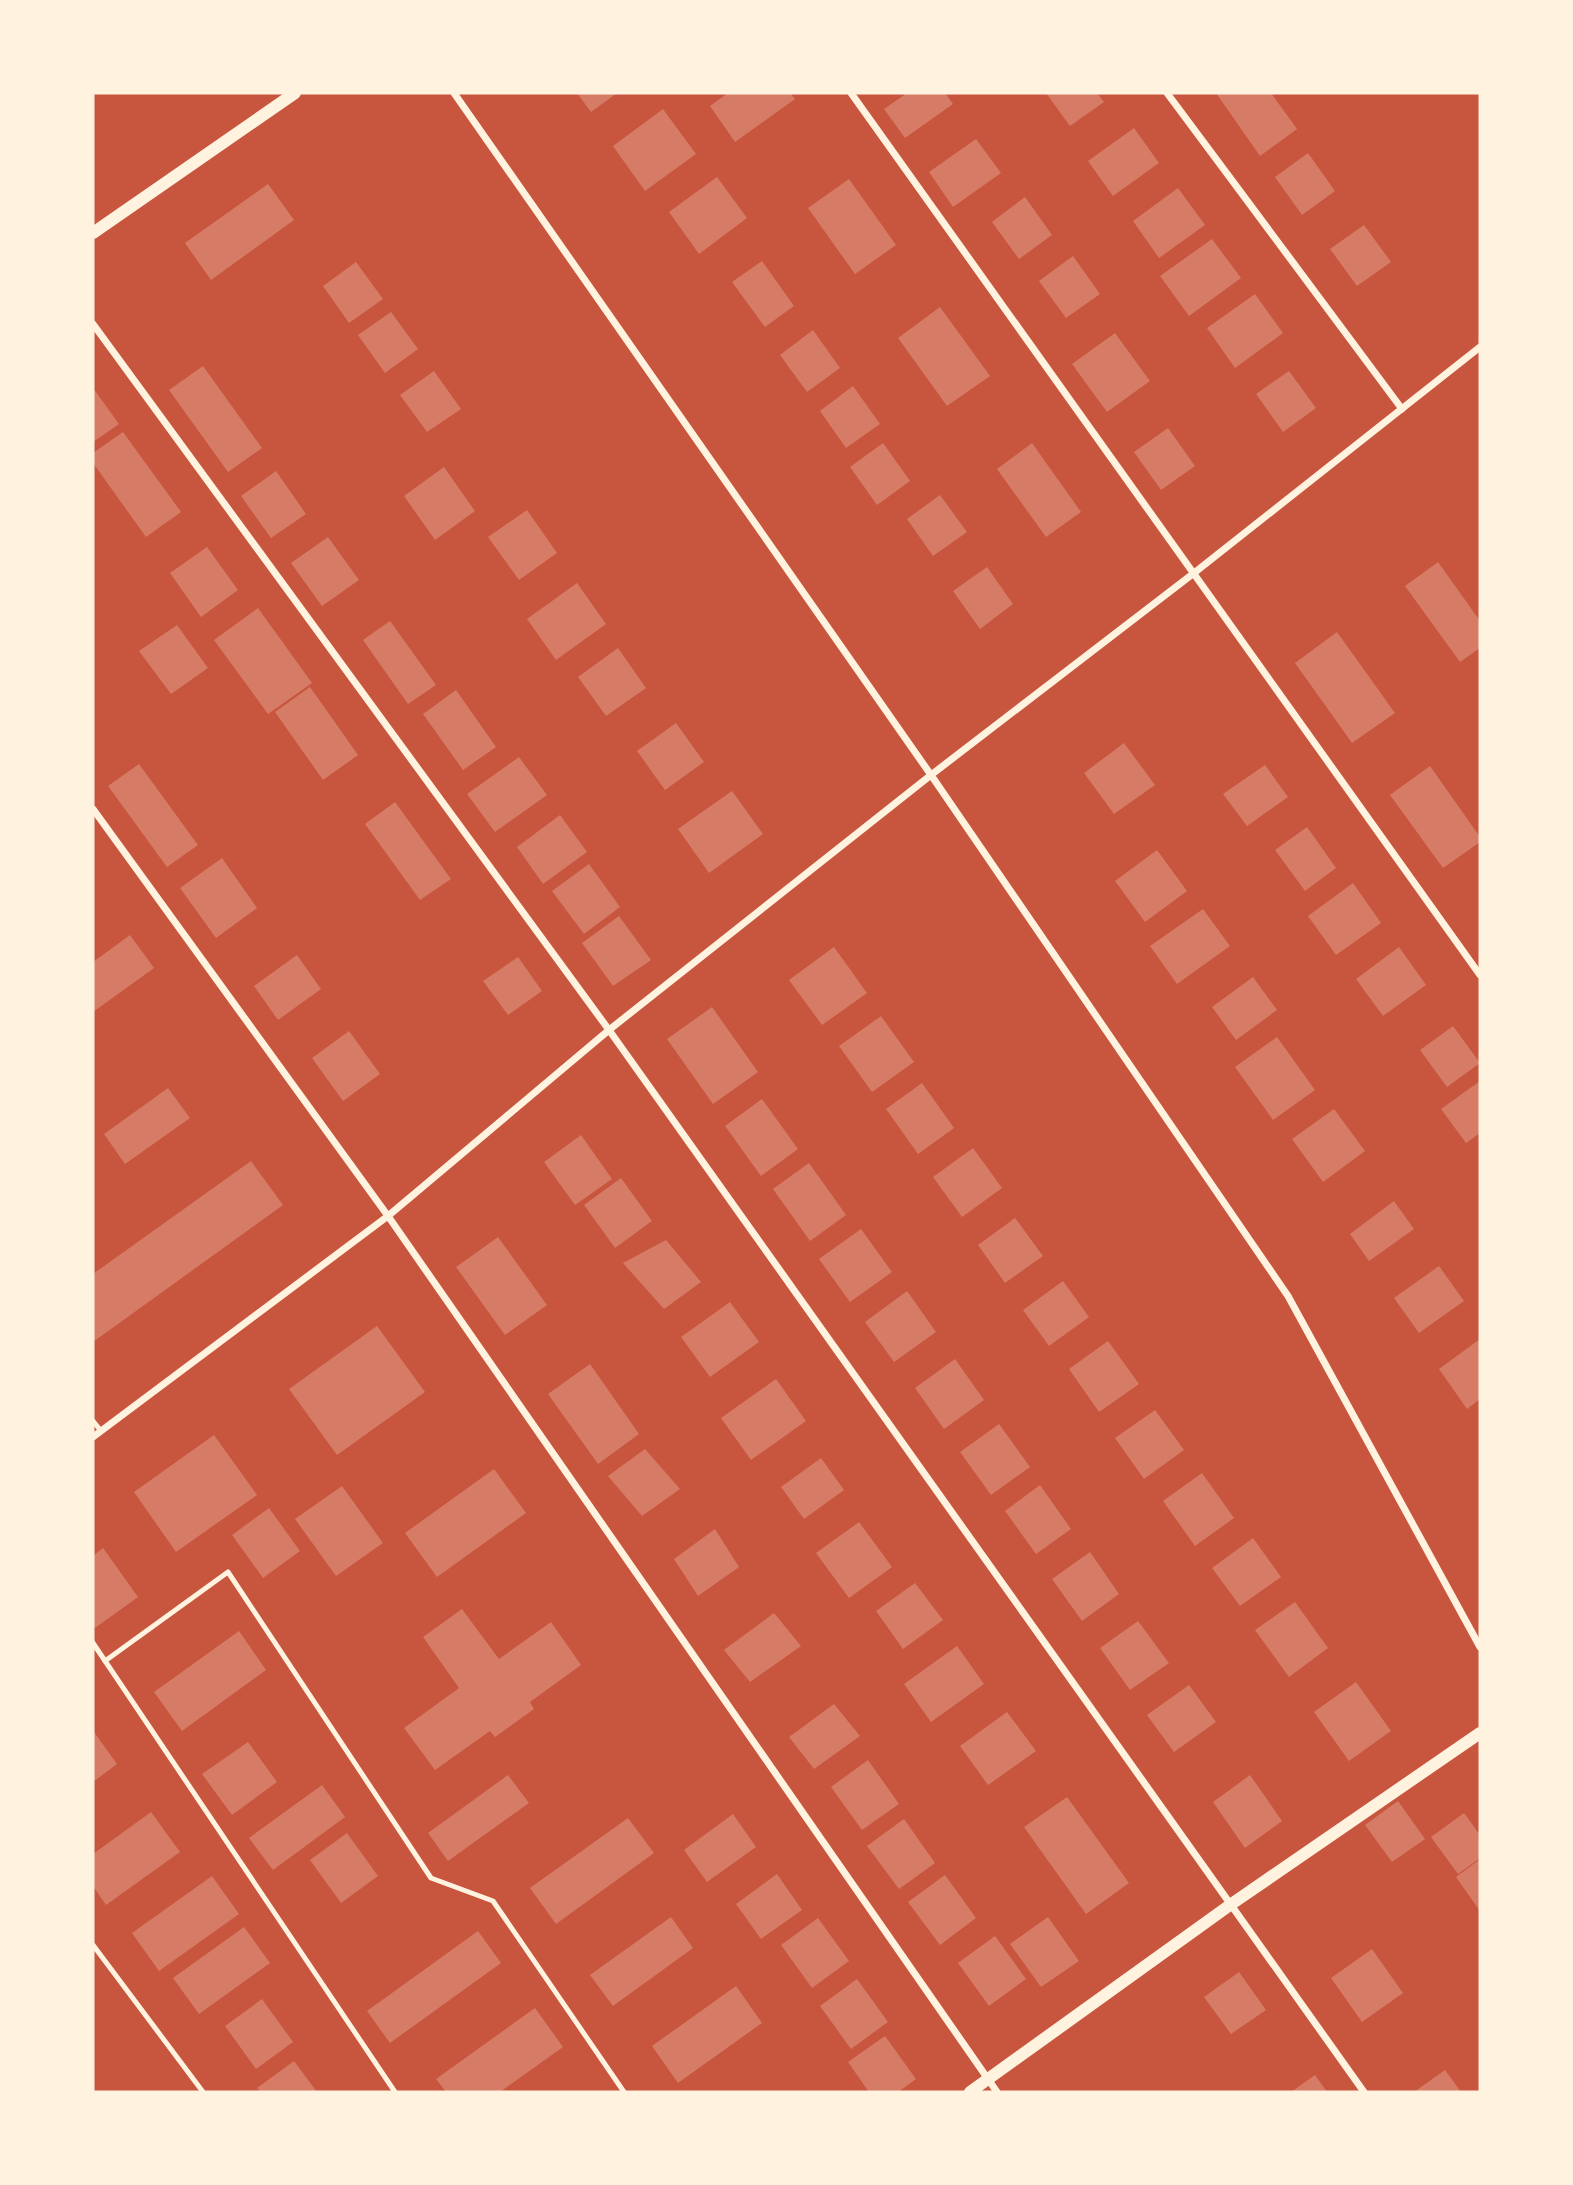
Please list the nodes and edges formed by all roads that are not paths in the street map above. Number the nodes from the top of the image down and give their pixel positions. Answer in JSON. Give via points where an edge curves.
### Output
{"nodes":[{"id":1,"x":295,"y":93,"type":"edge"},
{"id":2,"x":454,"y":93,"type":"edge"},
{"id":3,"x":850,"y":93,"type":"edge"},
{"id":4,"x":1167,"y":93,"type":"edge"},
{"id":5,"x":93,"y":233,"type":"edge"},
{"id":6,"x":93,"y":324,"type":"edge"},
{"id":7,"x":1480,"y":347,"type":"edge"},
{"id":8,"x":1402,"y":409,"type":"junction"},
{"id":9,"x":1194,"y":573,"type":"junction"},
{"id":10,"x":931,"y":775,"type":"junction"},
{"id":11,"x":93,"y":809,"type":"edge"},
{"id":12,"x":1480,"y":975,"type":"edge"},
{"id":13,"x":609,"y":1030,"type":"junction"},
{"id":14,"x":388,"y":1216,"type":"junction"},
{"id":15,"x":93,"y":1421,"type":"edge"},
{"id":16,"x":101,"y":1431,"type":"junction"},
{"id":17,"x":93,"y":1437,"type":"edge"},
{"id":18,"x":93,"y":1643,"type":"edge"},
{"id":19,"x":1480,"y":1647,"type":"edge"},
{"id":20,"x":105,"y":1661,"type":"junction"},
{"id":21,"x":1480,"y":1733,"type":"edge"},
{"id":22,"x":1230,"y":1905,"type":"junction"},
{"id":23,"x":93,"y":1945,"type":"edge"},
{"id":24,"x":988,"y":2079,"type":"junction"},
{"id":25,"x":203,"y":2092,"type":"edge"},
{"id":26,"x":395,"y":2092,"type":"edge"},
{"id":27,"x":624,"y":2092,"type":"edge"},
{"id":28,"x":970,"y":2092,"type":"edge"},
{"id":29,"x":998,"y":2092,"type":"edge"},
{"id":30,"x":1364,"y":2092,"type":"edge"}],
"edges":[{"from":1,"to":5,"type":"street"},
{"from":2,"to":10,"type":"street"},
{"from":3,"to":9,"type":"street"},
{"from":4,"to":8,"type":"street"},
{"from":6,"to":13,"type":"street"},
{"from":7,"to":8,"type":"street"},
{"from":8,"to":9,"type":"street"},
{"from":9,"to":10,"type":"street"},
{"from":9,"to":12,"type":"street"},
{"from":10,"to":13,"type":"street"},
{"from":10,"to":19,"type":"street","via":[[1288,1296]]},
{"from":11,"to":14,"type":"street"},
{"from":13,"to":14,"type":"street"},
{"from":13,"to":22,"type":"street"},
{"from":14,"to":16,"type":"street"},
{"from":14,"to":24,"type":"street"},
{"from":15,"to":16,"type":"lane"},
{"from":16,"to":17,"type":"street"},
{"from":18,"to":20,"type":"lane"},
{"from":20,"to":26,"type":"lane"},
{"from":20,"to":27,"type":"lane","via":[[228,1572],[431,1878],[494,1901]]},
{"from":21,"to":22,"type":"street"},
{"from":22,"to":24,"type":"street"},
{"from":22,"to":30,"type":"street"},
{"from":23,"to":25,"type":"lane"},
{"from":24,"to":28,"type":"street"},
{"from":24,"to":29,"type":"street"}]}
